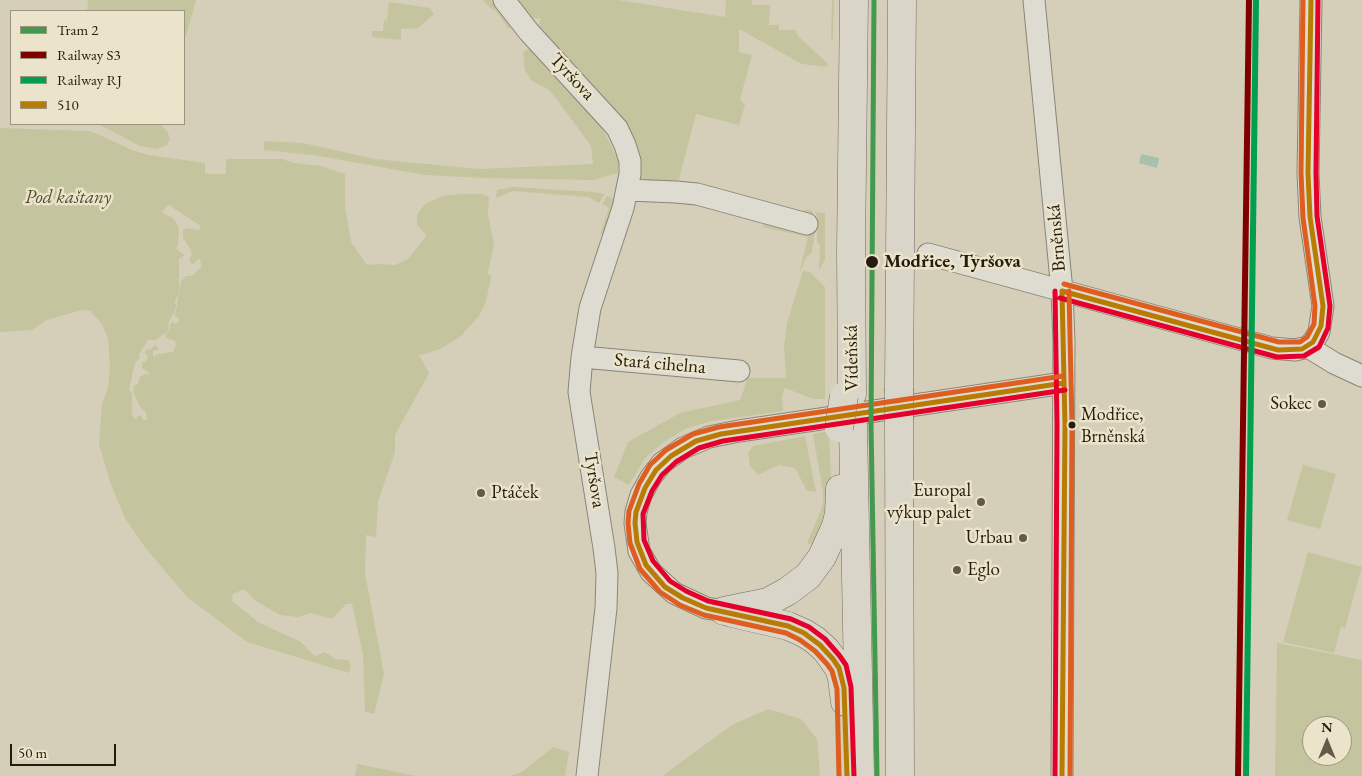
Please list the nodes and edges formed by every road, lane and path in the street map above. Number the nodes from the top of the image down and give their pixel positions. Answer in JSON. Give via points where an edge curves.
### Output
{"nodes":[{"id":1,"x":504,"y":0,"type":"edge"},
{"id":2,"x":854,"y":0,"type":"edge"},
{"id":3,"x":902,"y":0,"type":"edge"},
{"id":4,"x":1034,"y":0,"type":"edge"},
{"id":5,"x":1311,"y":0,"type":"edge"},
{"id":6,"x":627,"y":190,"type":"junction"},
{"id":7,"x":807,"y":224,"type":"dead end"},
{"id":8,"x":928,"y":254,"type":"dead end"},
{"id":9,"x":1062,"y":291,"type":"junction"},
{"id":10,"x":1308,"y":346,"type":"junction"},
{"id":11,"x":582,"y":357,"type":"junction"},
{"id":12,"x":738,"y":371,"type":"dead end"},
{"id":13,"x":1362,"y":376,"type":"edge"},
{"id":14,"x":1064,"y":383,"type":"junction"},
{"id":15,"x":846,"y":427,"type":"junction"},
{"id":16,"x":637,"y":542,"type":"junction"},
{"id":17,"x":604,"y":548,"type":"junction"},
{"id":18,"x":724,"y":611,"type":"junction"},
{"id":19,"x":587,"y":776,"type":"edge"},
{"id":20,"x":847,"y":776,"type":"edge"},
{"id":21,"x":860,"y":776,"type":"edge"},
{"id":22,"x":900,"y":776,"type":"edge"},
{"id":23,"x":1062,"y":776,"type":"edge"}],
"edges":[{"from":1,"to":6,"type":"street","name":"Tyršova","via":[[617,128],[630,161]]},
{"from":2,"to":15,"type":"highway","name":"Vídeňská","via":[[852,359]]},
{"from":3,"to":22,"type":"highway","bridge":true,"via":[[898,420]]},
{"from":4,"to":9,"type":"street","name":"Brněnská"},
{"from":5,"to":10,"type":"street","via":[[1308,173],[1310,217],[1323,306],[1319,332]]},
{"from":6,"to":7,"type":"street","via":[[697,194]]},
{"from":6,"to":11,"type":"street","name":"Tyršova","via":[[590,308]]},
{"from":8,"to":9,"type":"street"},
{"from":9,"to":10,"type":"street","via":[[1272,348],[1295,350]]},
{"from":9,"to":14,"type":"street","name":"Brněnská"},
{"from":10,"to":13,"type":"street"},
{"from":11,"to":12,"type":"street","name":"Stará cihelna"},
{"from":11,"to":17,"type":"street","name":"Tyršova","via":[[579,392]]},
{"from":14,"to":16,"type":"street","via":[[739,430],[696,441],[662,463],[645,488],[636,512]]},
{"from":14,"to":23,"type":"street","name":"Brněnská"},
{"from":15,"to":18,"type":"highway","via":[[839,514],[822,557],[808,576],[778,597]]},
{"from":15,"to":21,"type":"highway","name":"Vídeňská"},
{"from":16,"to":17,"type":"street"},
{"from":16,"to":18,"type":"street","via":[[646,565],[665,587],[688,601]]},
{"from":17,"to":19,"type":"street","name":"Tyršova","via":[[606,608]]},
{"from":18,"to":20,"type":"highway","via":[[804,632],[833,659],[844,688]]}]}
